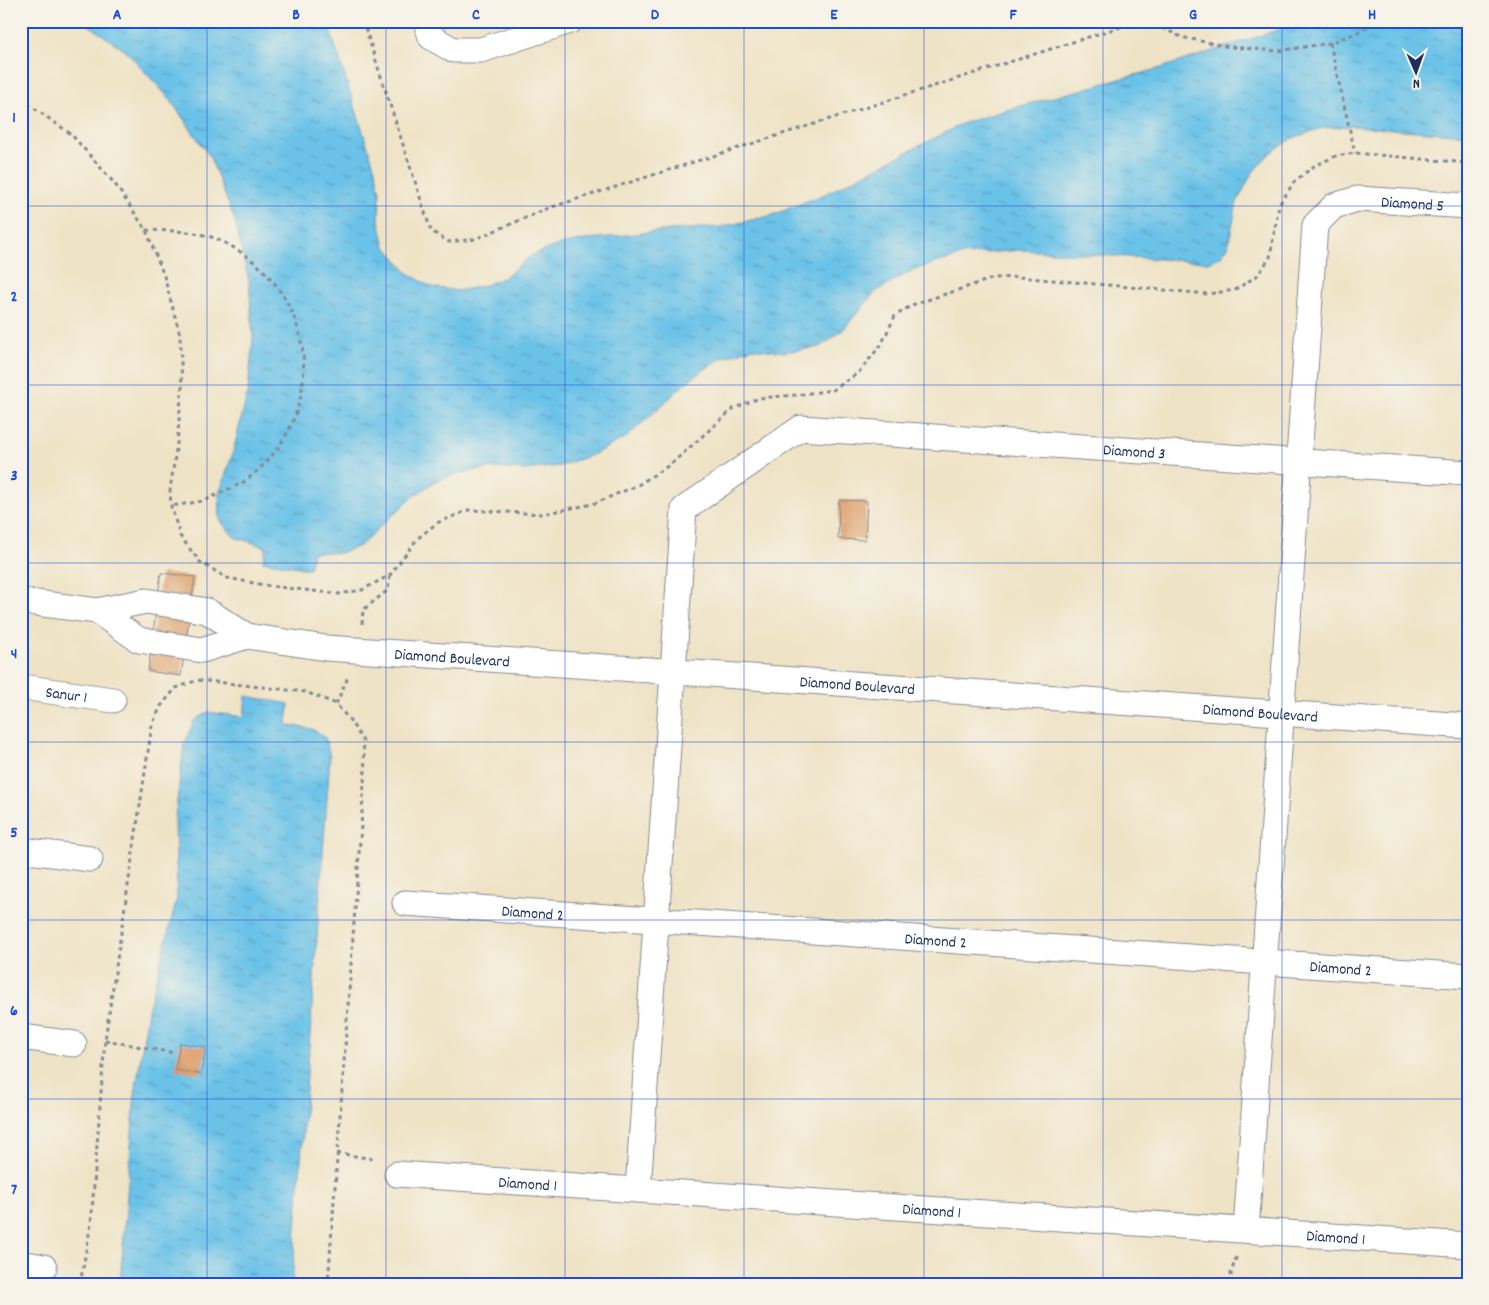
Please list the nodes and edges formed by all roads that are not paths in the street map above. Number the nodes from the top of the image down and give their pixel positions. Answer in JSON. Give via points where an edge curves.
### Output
{"nodes":[{"id":1,"x":426,"y":21,"type":"edge"},
{"id":2,"x":570,"y":21,"type":"edge"},
{"id":3,"x":1468,"y":206,"type":"edge"},
{"id":4,"x":1299,"y":462,"type":"junction"},
{"id":5,"x":1468,"y":473,"type":"edge"},
{"id":6,"x":21,"y":600,"type":"edge"},
{"id":7,"x":97,"y":611,"type":"junction"},
{"id":8,"x":247,"y":636,"type":"junction"},
{"id":9,"x":673,"y":672,"type":"junction"},
{"id":10,"x":21,"y":687,"type":"edge"},
{"id":11,"x":113,"y":700,"type":"dead end"},
{"id":12,"x":1282,"y":714,"type":"junction"},
{"id":13,"x":1468,"y":726,"type":"edge"},
{"id":14,"x":21,"y":850,"type":"edge"},
{"id":15,"x":90,"y":860,"type":"dead end"},
{"id":16,"x":405,"y":903,"type":"dead end"},
{"id":17,"x":656,"y":920,"type":"junction"},
{"id":18,"x":1264,"y":962,"type":"junction"},
{"id":19,"x":1468,"y":976,"type":"edge"},
{"id":20,"x":21,"y":1037,"type":"edge"},
{"id":21,"x":74,"y":1044,"type":"dead end"},
{"id":22,"x":397,"y":1174,"type":"road end"},
{"id":23,"x":638,"y":1190,"type":"junction"},
{"id":24,"x":1246,"y":1230,"type":"junction"},
{"id":25,"x":1468,"y":1245,"type":"edge"}],
"edges":[{"from":1,"to":2,"type":"street","via":[[431,37],[453,50],[481,50]]},
{"from":3,"to":4,"type":"street","name":"Diamond 5","via":[[1357,199],[1334,206],[1316,225]]},
{"from":4,"to":5,"type":"street","name":"Diamond 3"},
{"from":4,"to":9,"type":"street","name":"Diamond 3","via":[[801,428],[684,509]]},
{"from":4,"to":12,"type":"street"},
{"from":6,"to":7,"type":"street","name":"Diamond Boulevard"},
{"from":7,"to":8,"type":"street","name":"Diamond Boulevard","via":[[146,601],[178,606],[207,611]]},
{"from":7,"to":8,"type":"street","name":"Diamond Boulevard","via":[[139,640],[202,650]]},
{"from":8,"to":9,"type":"street","name":"Diamond Boulevard","via":[[335,649]]},
{"from":9,"to":12,"type":"street","name":"Diamond Boulevard"},
{"from":9,"to":17,"type":"street"},
{"from":10,"to":11,"type":"street","name":"Sanur 1"},
{"from":12,"to":13,"type":"street","name":"Diamond Boulevard"},
{"from":12,"to":18,"type":"street"},
{"from":14,"to":15,"type":"street"},
{"from":16,"to":17,"type":"street","name":"Diamond 2"},
{"from":17,"to":18,"type":"street","name":"Diamond 2"},
{"from":17,"to":23,"type":"street"},
{"from":18,"to":19,"type":"street","name":"Diamond 2"},
{"from":18,"to":24,"type":"street"},
{"from":20,"to":21,"type":"street"},
{"from":22,"to":23,"type":"street","name":"Diamond 1"},
{"from":23,"to":24,"type":"street","name":"Diamond 1"},
{"from":24,"to":25,"type":"street","name":"Diamond 1"}]}
